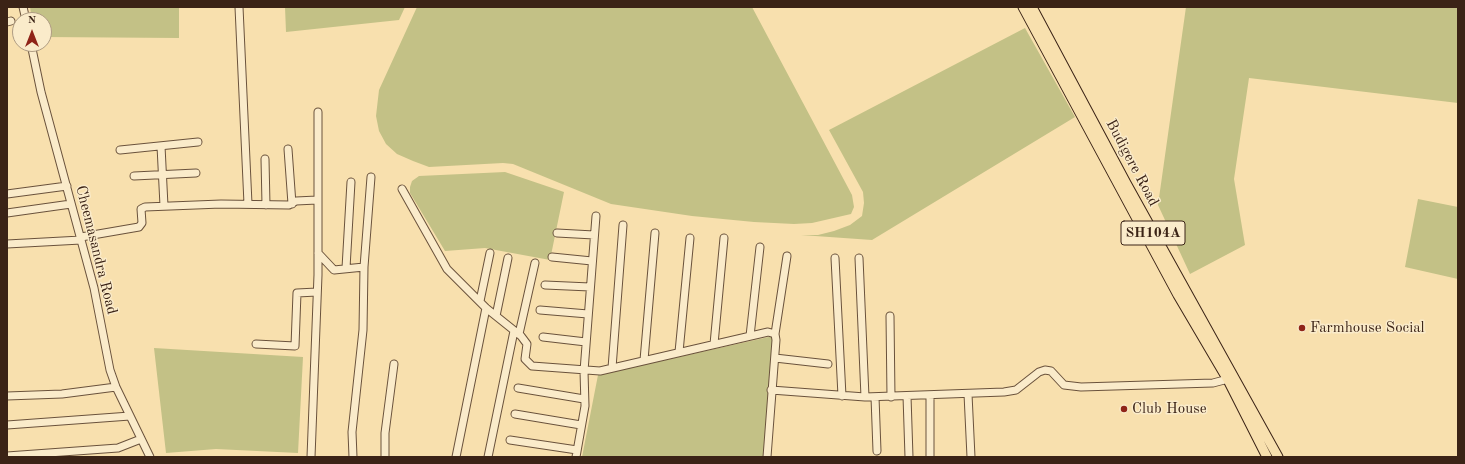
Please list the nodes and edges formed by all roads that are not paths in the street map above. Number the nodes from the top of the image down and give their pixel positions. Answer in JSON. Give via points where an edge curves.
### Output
{"nodes":[{"id":1,"x":239,"y":7,"type":"edge"},
{"id":2,"x":1023,"y":7,"type":"edge"},
{"id":3,"x":1032,"y":7,"type":"edge"},
{"id":4,"x":33,"y":52,"type":"edge"},
{"id":5,"x":318,"y":112,"type":"dead end"},
{"id":6,"x":198,"y":142,"type":"dead end"},
{"id":7,"x":161,"y":146,"type":"junction"},
{"id":8,"x":288,"y":149,"type":"dead end"},
{"id":9,"x":120,"y":150,"type":"dead end"},
{"id":10,"x":265,"y":159,"type":"dead end"},
{"id":11,"x":196,"y":173,"type":"dead end"},
{"id":12,"x":162,"y":174,"type":"junction"},
{"id":13,"x":134,"y":176,"type":"dead end"},
{"id":14,"x":371,"y":177,"type":"dead end"},
{"id":15,"x":351,"y":182,"type":"dead end"},
{"id":16,"x":67,"y":186,"type":"junction"},
{"id":17,"x":402,"y":189,"type":"dead end"},
{"id":18,"x":7,"y":194,"type":"edge"},
{"id":19,"x":317,"y":200,"type":"junction"},
{"id":20,"x":72,"y":204,"type":"junction"},
{"id":21,"x":248,"y":204,"type":"junction"},
{"id":22,"x":292,"y":204,"type":"junction"},
{"id":23,"x":266,"y":205,"type":"junction"},
{"id":24,"x":164,"y":206,"type":"junction"},
{"id":25,"x":7,"y":213,"type":"edge"},
{"id":26,"x":596,"y":216,"type":"dead end"},
{"id":27,"x":624,"y":225,"type":"dead end"},
{"id":28,"x":557,"y":233,"type":"dead end"},
{"id":29,"x":655,"y":233,"type":"dead end"},
{"id":30,"x":594,"y":235,"type":"junction"},
{"id":31,"x":81,"y":238,"type":"junction"},
{"id":32,"x":690,"y":238,"type":"dead end"},
{"id":33,"x":724,"y":238,"type":"dead end"},
{"id":34,"x":7,"y":244,"type":"edge"},
{"id":35,"x":760,"y":247,"type":"dead end"},
{"id":36,"x":318,"y":253,"type":"junction"},
{"id":37,"x":490,"y":253,"type":"dead end"},
{"id":38,"x":787,"y":256,"type":"dead end"},
{"id":39,"x":552,"y":257,"type":"dead end"},
{"id":40,"x":508,"y":258,"type":"dead end"},
{"id":41,"x":835,"y":258,"type":"dead end"},
{"id":42,"x":859,"y":258,"type":"dead end"},
{"id":43,"x":592,"y":261,"type":"junction"},
{"id":44,"x":535,"y":263,"type":"dead end"},
{"id":45,"x":346,"y":268,"type":"junction"},
{"id":46,"x":364,"y":268,"type":"junction"},
{"id":47,"x":545,"y":285,"type":"dead end"},
{"id":48,"x":590,"y":287,"type":"junction"},
{"id":49,"x":317,"y":292,"type":"junction"},
{"id":50,"x":480,"y":301,"type":"junction"},
{"id":51,"x":486,"y":308,"type":"junction"},
{"id":52,"x":540,"y":310,"type":"dead end"},
{"id":53,"x":588,"y":314,"type":"junction"},
{"id":54,"x":496,"y":316,"type":"junction"},
{"id":55,"x":890,"y":316,"type":"dead end"},
{"id":56,"x":516,"y":333,"type":"junction"},
{"id":57,"x":775,"y":334,"type":"junction"},
{"id":58,"x":750,"y":336,"type":"junction"},
{"id":59,"x":543,"y":337,"type":"dead end"},
{"id":60,"x":586,"y":342,"type":"junction"},
{"id":61,"x":256,"y":344,"type":"dead end"},
{"id":62,"x":714,"y":344,"type":"junction"},
{"id":63,"x":679,"y":352,"type":"junction"},
{"id":64,"x":775,"y":358,"type":"junction"},
{"id":65,"x":644,"y":360,"type":"junction"},
{"id":66,"x":394,"y":364,"type":"dead end"},
{"id":67,"x":828,"y":364,"type":"dead end"},
{"id":68,"x":612,"y":368,"type":"junction"},
{"id":69,"x":584,"y":371,"type":"junction"},
{"id":70,"x":1230,"y":378,"type":"junction"},
{"id":71,"x":116,"y":387,"type":"junction"},
{"id":72,"x":518,"y":388,"type":"dead end"},
{"id":73,"x":771,"y":390,"type":"junction"},
{"id":74,"x":968,"y":394,"type":"junction"},
{"id":75,"x":7,"y":396,"type":"edge"},
{"id":76,"x":842,"y":396,"type":"junction"},
{"id":77,"x":907,"y":396,"type":"junction"},
{"id":78,"x":930,"y":396,"type":"junction"},
{"id":79,"x":865,"y":397,"type":"junction"},
{"id":80,"x":875,"y":397,"type":"junction"},
{"id":81,"x":891,"y":397,"type":"junction"},
{"id":82,"x":584,"y":399,"type":"junction"},
{"id":83,"x":515,"y":414,"type":"dead end"},
{"id":84,"x":130,"y":416,"type":"junction"},
{"id":85,"x":581,"y":424,"type":"junction"},
{"id":86,"x":7,"y":425,"type":"edge"},
{"id":87,"x":141,"y":439,"type":"junction"},
{"id":88,"x":510,"y":440,"type":"dead end"},
{"id":89,"x":877,"y":451,"type":"dead end"},
{"id":90,"x":576,"y":454,"type":"edge"},
{"id":91,"x":7,"y":456,"type":"edge"},
{"id":92,"x":150,"y":457,"type":"edge"},
{"id":93,"x":311,"y":457,"type":"edge"},
{"id":94,"x":353,"y":457,"type":"edge"},
{"id":95,"x":385,"y":457,"type":"edge"},
{"id":96,"x":456,"y":457,"type":"edge"},
{"id":97,"x":488,"y":457,"type":"edge"},
{"id":98,"x":767,"y":457,"type":"edge"},
{"id":99,"x":909,"y":457,"type":"edge"},
{"id":100,"x":930,"y":457,"type":"edge"},
{"id":101,"x":971,"y":457,"type":"edge"},
{"id":102,"x":1267,"y":457,"type":"edge"},
{"id":103,"x":1278,"y":457,"type":"edge"}],
"edges":[{"from":1,"to":21,"type":"street"},
{"from":2,"to":70,"type":"main road","name":"Budigere Road","number":"SH104A","via":[[1178,295]]},
{"from":3,"to":70,"type":"main road","name":"Budigere Road","number":"SH104A"},
{"from":4,"to":16,"type":"street","name":"Cheemasandra Road"},
{"from":5,"to":19,"type":"street"},
{"from":6,"to":7,"type":"street"},
{"from":7,"to":9,"type":"street"},
{"from":7,"to":12,"type":"street"},
{"from":8,"to":22,"type":"street"},
{"from":10,"to":23,"type":"street"},
{"from":11,"to":12,"type":"street"},
{"from":12,"to":13,"type":"street"},
{"from":12,"to":24,"type":"street"},
{"from":14,"to":46,"type":"street"},
{"from":15,"to":45,"type":"street"},
{"from":16,"to":18,"type":"street"},
{"from":16,"to":20,"type":"street","name":"Cheemasandra Road"},
{"from":17,"to":50,"type":"street","via":[[447,270]]},
{"from":19,"to":22,"type":"street","via":[[296,201]]},
{"from":19,"to":36,"type":"street"},
{"from":20,"to":25,"type":"street"},
{"from":20,"to":31,"type":"street","name":"Cheemasandra Road"},
{"from":21,"to":23,"type":"street"},
{"from":21,"to":24,"type":"street"},
{"from":22,"to":23,"type":"street"},
{"from":24,"to":31,"type":"street","via":[[141,208],[142,223],[139,227]]},
{"from":26,"to":30,"type":"street"},
{"from":27,"to":68,"type":"street"},
{"from":28,"to":30,"type":"street"},
{"from":29,"to":65,"type":"street"},
{"from":30,"to":43,"type":"street"},
{"from":31,"to":34,"type":"street"},
{"from":31,"to":71,"type":"street","name":"Cheemasandra Road","via":[[94,288],[108,363]]},
{"from":32,"to":63,"type":"street"},
{"from":33,"to":62,"type":"street"},
{"from":35,"to":58,"type":"street"},
{"from":36,"to":45,"type":"street","via":[[334,270]]},
{"from":36,"to":49,"type":"street"},
{"from":37,"to":50,"type":"street"},
{"from":38,"to":57,"type":"street"},
{"from":39,"to":43,"type":"street"},
{"from":40,"to":54,"type":"street"},
{"from":41,"to":76,"type":"street"},
{"from":42,"to":79,"type":"street"},
{"from":43,"to":48,"type":"street"},
{"from":44,"to":56,"type":"street"},
{"from":45,"to":46,"type":"street"},
{"from":46,"to":94,"type":"street","via":[[363,322],[352,432]]},
{"from":47,"to":48,"type":"street"},
{"from":48,"to":53,"type":"street"},
{"from":49,"to":61,"type":"street","via":[[297,293],[295,346]]},
{"from":49,"to":93,"type":"street"},
{"from":50,"to":51,"type":"street"},
{"from":51,"to":54,"type":"street"},
{"from":51,"to":96,"type":"street"},
{"from":52,"to":53,"type":"street"},
{"from":53,"to":60,"type":"street"},
{"from":54,"to":56,"type":"street"},
{"from":55,"to":81,"type":"street"},
{"from":56,"to":69,"type":"street","via":[[527,344],[525,359],[532,366]]},
{"from":56,"to":97,"type":"street"},
{"from":57,"to":58,"type":"street","via":[[768,332]]},
{"from":57,"to":64,"type":"street"},
{"from":58,"to":62,"type":"street"},
{"from":59,"to":60,"type":"street"},
{"from":60,"to":69,"type":"street"},
{"from":62,"to":63,"type":"street"},
{"from":63,"to":65,"type":"street"},
{"from":64,"to":67,"type":"street"},
{"from":64,"to":73,"type":"street"},
{"from":65,"to":68,"type":"street"},
{"from":66,"to":95,"type":"street","via":[[385,433]]},
{"from":68,"to":69,"type":"street"},
{"from":69,"to":82,"type":"street"},
{"from":70,"to":74,"type":"street","via":[[1213,383],[1081,387],[1064,386],[1051,371],[1045,370],[1016,390]]},
{"from":70,"to":102,"type":"main road","name":"Budigere Road","number":"SH104A"},
{"from":70,"to":103,"type":"main road","name":"Budigere Road","number":"SH104A"},
{"from":71,"to":75,"type":"street","via":[[62,394]]},
{"from":71,"to":84,"type":"street","name":"Cheemasandra Road"},
{"from":72,"to":82,"type":"street"},
{"from":73,"to":76,"type":"street"},
{"from":73,"to":98,"type":"street"},
{"from":74,"to":78,"type":"street"},
{"from":74,"to":101,"type":"street"},
{"from":76,"to":79,"type":"street"},
{"from":77,"to":78,"type":"street"},
{"from":77,"to":81,"type":"street"},
{"from":77,"to":99,"type":"street"},
{"from":78,"to":100,"type":"street"},
{"from":79,"to":80,"type":"street"},
{"from":80,"to":81,"type":"street"},
{"from":80,"to":89,"type":"street"},
{"from":82,"to":85,"type":"street"},
{"from":83,"to":85,"type":"street"},
{"from":84,"to":86,"type":"street"},
{"from":84,"to":87,"type":"street","name":"Cheemasandra Road"},
{"from":85,"to":90,"type":"street"},
{"from":87,"to":91,"type":"street","via":[[118,448]]},
{"from":87,"to":92,"type":"street","name":"Cheemasandra Road"},
{"from":88,"to":90,"type":"street"}]}
